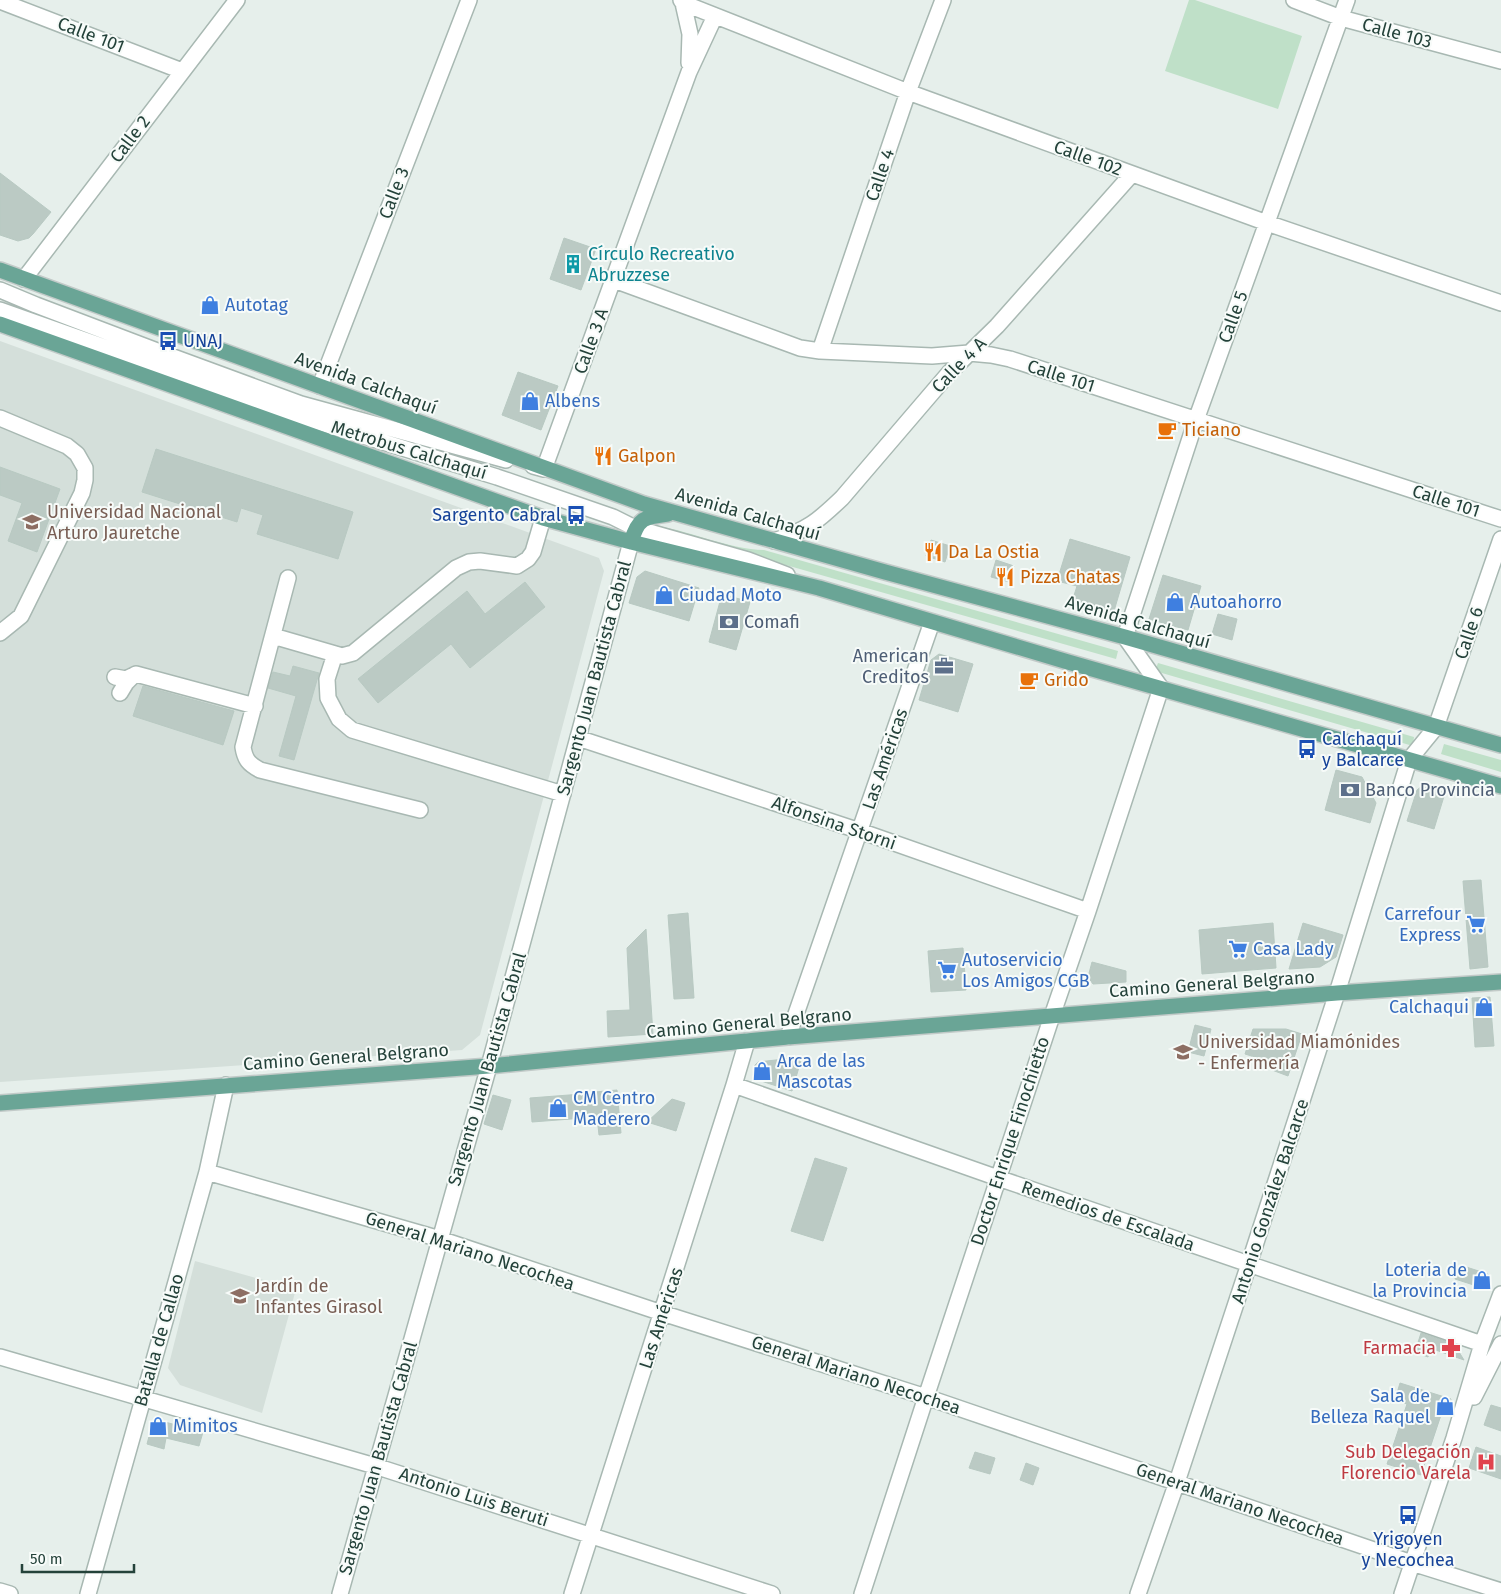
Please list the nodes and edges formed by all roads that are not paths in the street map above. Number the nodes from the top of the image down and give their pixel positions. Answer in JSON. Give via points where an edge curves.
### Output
{"nodes":[{"id":1,"x":237,"y":0,"type":"edge"},
{"id":2,"x":469,"y":0,"type":"edge"},
{"id":3,"x":943,"y":0,"type":"edge"},
{"id":4,"x":1294,"y":0,"type":"edge"},
{"id":5,"x":1347,"y":0,"type":"edge"},
{"id":6,"x":0,"y":1,"type":"edge"},
{"id":7,"x":682,"y":1,"type":"edge"},
{"id":8,"x":715,"y":16,"type":"junction"},
{"id":9,"x":1341,"y":18,"type":"junction"},
{"id":10,"x":1501,"y":61,"type":"edge"},
{"id":11,"x":182,"y":71,"type":"junction"},
{"id":12,"x":689,"y":72,"type":"junction"},
{"id":13,"x":908,"y":92,"type":"junction"},
{"id":14,"x":1132,"y":174,"type":"junction"},
{"id":15,"x":1267,"y":223,"type":"junction"},
{"id":16,"x":0,"y":270,"type":"edge"},
{"id":17,"x":24,"y":279,"type":"junction"},
{"id":18,"x":614,"y":280,"type":"junction"},
{"id":19,"x":0,"y":290,"type":"edge"},
{"id":20,"x":1501,"y":303,"type":"edge"},
{"id":21,"x":0,"y":310,"type":"edge"},
{"id":22,"x":0,"y":324,"type":"edge"},
{"id":23,"x":820,"y":351,"type":"junction"},
{"id":24,"x":969,"y":353,"type":"junction"},
{"id":25,"x":320,"y":386,"type":"junction"},
{"id":26,"x":0,"y":418,"type":"edge"},
{"id":27,"x":1196,"y":420,"type":"junction"},
{"id":28,"x":544,"y":469,"type":"junction"},
{"id":29,"x":674,"y":513,"type":"junction"},
{"id":30,"x":543,"y":518,"type":"junction"},
{"id":31,"x":1501,"y":519,"type":"edge"},
{"id":32,"x":633,"y":535,"type":"junction"},
{"id":33,"x":1501,"y":539,"type":"edge"},
{"id":34,"x":774,"y":541,"type":"junction"},
{"id":35,"x":288,"y":578,"type":"dead end"},
{"id":36,"x":819,"y":588,"type":"joint"},
{"id":37,"x":932,"y":622,"type":"junction"},
{"id":38,"x":0,"y":633,"type":"edge"},
{"id":39,"x":273,"y":636,"type":"junction"},
{"id":40,"x":1125,"y":637,"type":"junction"},
{"id":41,"x":335,"y":654,"type":"junction"},
{"id":42,"x":136,"y":674,"type":"junction"},
{"id":43,"x":115,"y":677,"type":"dead end"},
{"id":44,"x":1161,"y":688,"type":"junction"},
{"id":45,"x":120,"y":693,"type":"dead end"},
{"id":46,"x":254,"y":706,"type":"junction"},
{"id":47,"x":1436,"y":727,"type":"junction"},
{"id":48,"x":578,"y":738,"type":"junction"},
{"id":49,"x":1501,"y":745,"type":"edge"},
{"id":50,"x":1409,"y":760,"type":"junction"},
{"id":51,"x":1501,"y":786,"type":"edge"},
{"id":52,"x":563,"y":794,"type":"junction"},
{"id":53,"x":420,"y":810,"type":"dead end"},
{"id":54,"x":860,"y":832,"type":"junction"},
{"id":55,"x":1088,"y":912,"type":"junction"},
{"id":56,"x":1501,"y":982,"type":"edge"},
{"id":57,"x":1337,"y":993,"type":"junction"},
{"id":58,"x":1052,"y":1016,"type":"junction"},
{"id":59,"x":788,"y":1037,"type":"junction"},
{"id":60,"x":747,"y":1041,"type":"junction"},
{"id":61,"x":489,"y":1066,"type":"junction"},
{"id":62,"x":226,"y":1085,"type":"junction"},
{"id":63,"x":734,"y":1086,"type":"junction"},
{"id":64,"x":0,"y":1103,"type":"edge"},
{"id":65,"x":207,"y":1172,"type":"junction"},
{"id":66,"x":998,"y":1178,"type":"junction"},
{"id":67,"x":440,"y":1239,"type":"junction"},
{"id":68,"x":1249,"y":1264,"type":"junction"},
{"id":69,"x":1501,"y":1294,"type":"edge"},
{"id":70,"x":662,"y":1313,"type":"junction"},
{"id":71,"x":1482,"y":1344,"type":"junction"},
{"id":72,"x":1501,"y":1344,"type":"edge"},
{"id":73,"x":0,"y":1357,"type":"edge"},
{"id":74,"x":926,"y":1397,"type":"junction"},
{"id":75,"x":142,"y":1399,"type":"junction"},
{"id":76,"x":1454,"y":1438,"type":"junction"},
{"id":77,"x":375,"y":1466,"type":"junction"},
{"id":78,"x":1177,"y":1482,"type":"junction"},
{"id":79,"x":592,"y":1535,"type":"junction"},
{"id":80,"x":1412,"y":1563,"type":"junction"},
{"id":81,"x":0,"y":1591,"type":"edge"},
{"id":82,"x":1501,"y":1591,"type":"edge"},
{"id":83,"x":10,"y":1594,"type":"edge"},
{"id":84,"x":88,"y":1594,"type":"edge"},
{"id":85,"x":340,"y":1594,"type":"edge"},
{"id":86,"x":572,"y":1594,"type":"edge"},
{"id":87,"x":772,"y":1594,"type":"edge"},
{"id":88,"x":862,"y":1594,"type":"edge"},
{"id":89,"x":1138,"y":1594,"type":"edge"},
{"id":90,"x":1402,"y":1594,"type":"edge"}],
"edges":[{"from":1,"to":11,"type":"street","name":"Calle 2"},
{"from":2,"to":25,"type":"street","name":"Calle 3"},
{"from":3,"to":13,"type":"street","name":"Calle 4"},
{"from":4,"to":9,"type":"street","name":"Calle 103"},
{"from":5,"to":9,"type":"street","name":"Calle 5"},
{"from":6,"to":11,"type":"street","name":"Calle 101"},
{"from":7,"to":8,"type":"street","name":"Calle 102"},
{"from":7,"to":12,"type":"street","name":"Calle 3 A","via":[[690,34]]},
{"from":8,"to":12,"type":"street","name":"Calle 3 A"},
{"from":8,"to":13,"type":"street","name":"Calle 102"},
{"from":9,"to":10,"type":"street","name":"Calle 103"},
{"from":9,"to":15,"type":"street","name":"Calle 5"},
{"from":11,"to":17,"type":"street","name":"Calle 2"},
{"from":12,"to":18,"type":"street","name":"Calle 3 A"},
{"from":13,"to":14,"type":"street","name":"Calle 102"},
{"from":13,"to":23,"type":"street","name":"Calle 4"},
{"from":14,"to":15,"type":"street","name":"Calle 102"},
{"from":14,"to":24,"type":"street","name":"Calle 4 A","via":[[997,326]]},
{"from":15,"to":20,"type":"street","name":"Calle 102"},
{"from":15,"to":27,"type":"street","name":"Calle 5"},
{"from":16,"to":17,"type":"main road","name":"Avenida Calchaquí"},
{"from":17,"to":25,"type":"main road","name":"Avenida Calchaquí"},
{"from":18,"to":23,"type":"street","name":"Calle 101","via":[[800,348]]},
{"from":18,"to":28,"type":"street","name":"Calle 3 A"},
{"from":19,"to":28,"type":"street","name":"Metrobus Calchaquí","via":[[301,404]]},
{"from":21,"to":32,"type":"street","name":"Metrobus Calchaquí","via":[[308,419],[497,476],[613,517]]},
{"from":22,"to":30,"type":"main road"},
{"from":23,"to":24,"type":"street","name":"Calle 101","via":[[932,356]]},
{"from":24,"to":27,"type":"street","name":"Calle 101","via":[[1010,359]]},
{"from":24,"to":34,"type":"street","name":"Calle 4 A","via":[[842,498],[822,517],[797,533]]},
{"from":25,"to":28,"type":"main road","name":"Avenida Calchaquí"},
{"from":26,"to":38,"type":"street","via":[[67,446],[81,461],[85,480],[82,493],[21,616]]},
{"from":27,"to":31,"type":"street","name":"Calle 101"},
{"from":27,"to":40,"type":"street","name":"Calle 5"},
{"from":28,"to":29,"type":"main road","name":"Avenida Calchaquí"},
{"from":29,"to":32,"type":"main road","via":[[649,516],[642,520]]},
{"from":29,"to":34,"type":"main road","name":"Avenida Calchaquí"},
{"from":30,"to":32,"type":"main road"},
{"from":30,"to":41,"type":"street","via":[[528,559],[517,566],[480,561],[456,568],[353,653]]},
{"from":32,"to":36,"type":"street","name":"Metrobus Calchaquí","via":[[748,560]]},
{"from":32,"to":48,"type":"street","name":"Sargento Juan Bautista Cabral"},
{"from":33,"to":47,"type":"street","name":"Calle 6"},
{"from":34,"to":40,"type":"main road","name":"Avenida Calchaquí"},
{"from":35,"to":39,"type":"street"},
{"from":36,"to":37,"type":"main road"},
{"from":37,"to":44,"type":"main road"},
{"from":37,"to":54,"type":"street","name":"Las Américas"},
{"from":39,"to":41,"type":"street"},
{"from":39,"to":46,"type":"street"},
{"from":40,"to":44,"type":"street"},
{"from":40,"to":47,"type":"main road","name":"Avenida Calchaquí"},
{"from":41,"to":52,"type":"street","via":[[327,679],[328,698],[339,719],[352,730]]},
{"from":42,"to":43,"type":"street","via":[[126,679]]},
{"from":42,"to":45,"type":"street"},
{"from":42,"to":46,"type":"street"},
{"from":44,"to":50,"type":"main road"},
{"from":44,"to":55,"type":"street","name":"Doctor Enrique Finochietto"},
{"from":46,"to":53,"type":"street","via":[[243,747],[249,764],[260,770]]},
{"from":47,"to":49,"type":"main road","name":"Avenida Calchaquí"},
{"from":47,"to":50,"type":"street","name":"Antonio González Balcarce"},
{"from":48,"to":52,"type":"street","name":"Sargento Juan Bautista Cabral"},
{"from":48,"to":54,"type":"street","name":"Alfonsina Storni"},
{"from":50,"to":51,"type":"main road"},
{"from":50,"to":57,"type":"street","name":"Antonio González Balcarce"},
{"from":52,"to":61,"type":"street","name":"Sargento Juan Bautista Cabral"},
{"from":54,"to":55,"type":"street","name":"Alfonsina Storni"},
{"from":54,"to":59,"type":"street","name":"Las Américas"},
{"from":55,"to":58,"type":"street","name":"Doctor Enrique Finochietto"},
{"from":56,"to":57,"type":"main road","name":"Camino General Belgrano"},
{"from":57,"to":58,"type":"main road","name":"Camino General Belgrano"},
{"from":57,"to":68,"type":"street","name":"Antonio González Balcarce"},
{"from":58,"to":59,"type":"main road","name":"Camino General Belgrano"},
{"from":58,"to":66,"type":"street","name":"Doctor Enrique Finochietto"},
{"from":59,"to":60,"type":"main road","name":"Camino General Belgrano"},
{"from":60,"to":61,"type":"main road","name":"Camino General Belgrano"},
{"from":60,"to":63,"type":"street","name":"Las Américas"},
{"from":61,"to":62,"type":"main road","name":"Camino General Belgrano"},
{"from":61,"to":67,"type":"street","name":"Sargento Juan Bautista Cabral"},
{"from":62,"to":64,"type":"main road","name":"Camino General Belgrano"},
{"from":62,"to":65,"type":"street","name":"Batalla de Callao"},
{"from":63,"to":66,"type":"street","name":"Remedios de Escalada"},
{"from":63,"to":70,"type":"street","name":"Las Américas"},
{"from":65,"to":67,"type":"street","name":"General Mariano Necochea"},
{"from":65,"to":75,"type":"street","name":"Batalla de Callao"},
{"from":66,"to":68,"type":"street","name":"Remedios de Escalada"},
{"from":66,"to":74,"type":"street","name":"Doctor Enrique Finochietto"},
{"from":67,"to":70,"type":"street","name":"General Mariano Necochea"},
{"from":67,"to":77,"type":"street","name":"Sargento Juan Bautista Cabral"},
{"from":68,"to":71,"type":"street","name":"Remedios de Escalada"},
{"from":68,"to":78,"type":"street","name":"Antonio González Balcarce"},
{"from":69,"to":71,"type":"street"},
{"from":70,"to":74,"type":"street","name":"General Mariano Necochea"},
{"from":70,"to":79,"type":"street","name":"Las Américas"},
{"from":71,"to":76,"type":"street","via":[[1483,1357]]},
{"from":72,"to":76,"type":"street"},
{"from":73,"to":75,"type":"street","name":"Antonio Luis Beruti"},
{"from":74,"to":78,"type":"street","name":"General Mariano Necochea"},
{"from":74,"to":88,"type":"street","name":"Doctor Enrique Finochietto"},
{"from":75,"to":77,"type":"street","name":"Antonio Luis Beruti"},
{"from":75,"to":84,"type":"street","name":"Batalla de Callao"},
{"from":76,"to":80,"type":"street"},
{"from":77,"to":79,"type":"street","name":"Antonio Luis Beruti"},
{"from":77,"to":85,"type":"street","name":"Sargento Juan Bautista Cabral"},
{"from":78,"to":80,"type":"street","name":"General Mariano Necochea"},
{"from":78,"to":89,"type":"street","name":"Antonio González Balcarce"},
{"from":79,"to":86,"type":"street","name":"Las Américas"},
{"from":79,"to":87,"type":"street","name":"Antonio Luis Beruti"},
{"from":80,"to":82,"type":"street","name":"General Mariano Necochea"},
{"from":80,"to":90,"type":"street"},
{"from":81,"to":83,"type":"street"}]}
